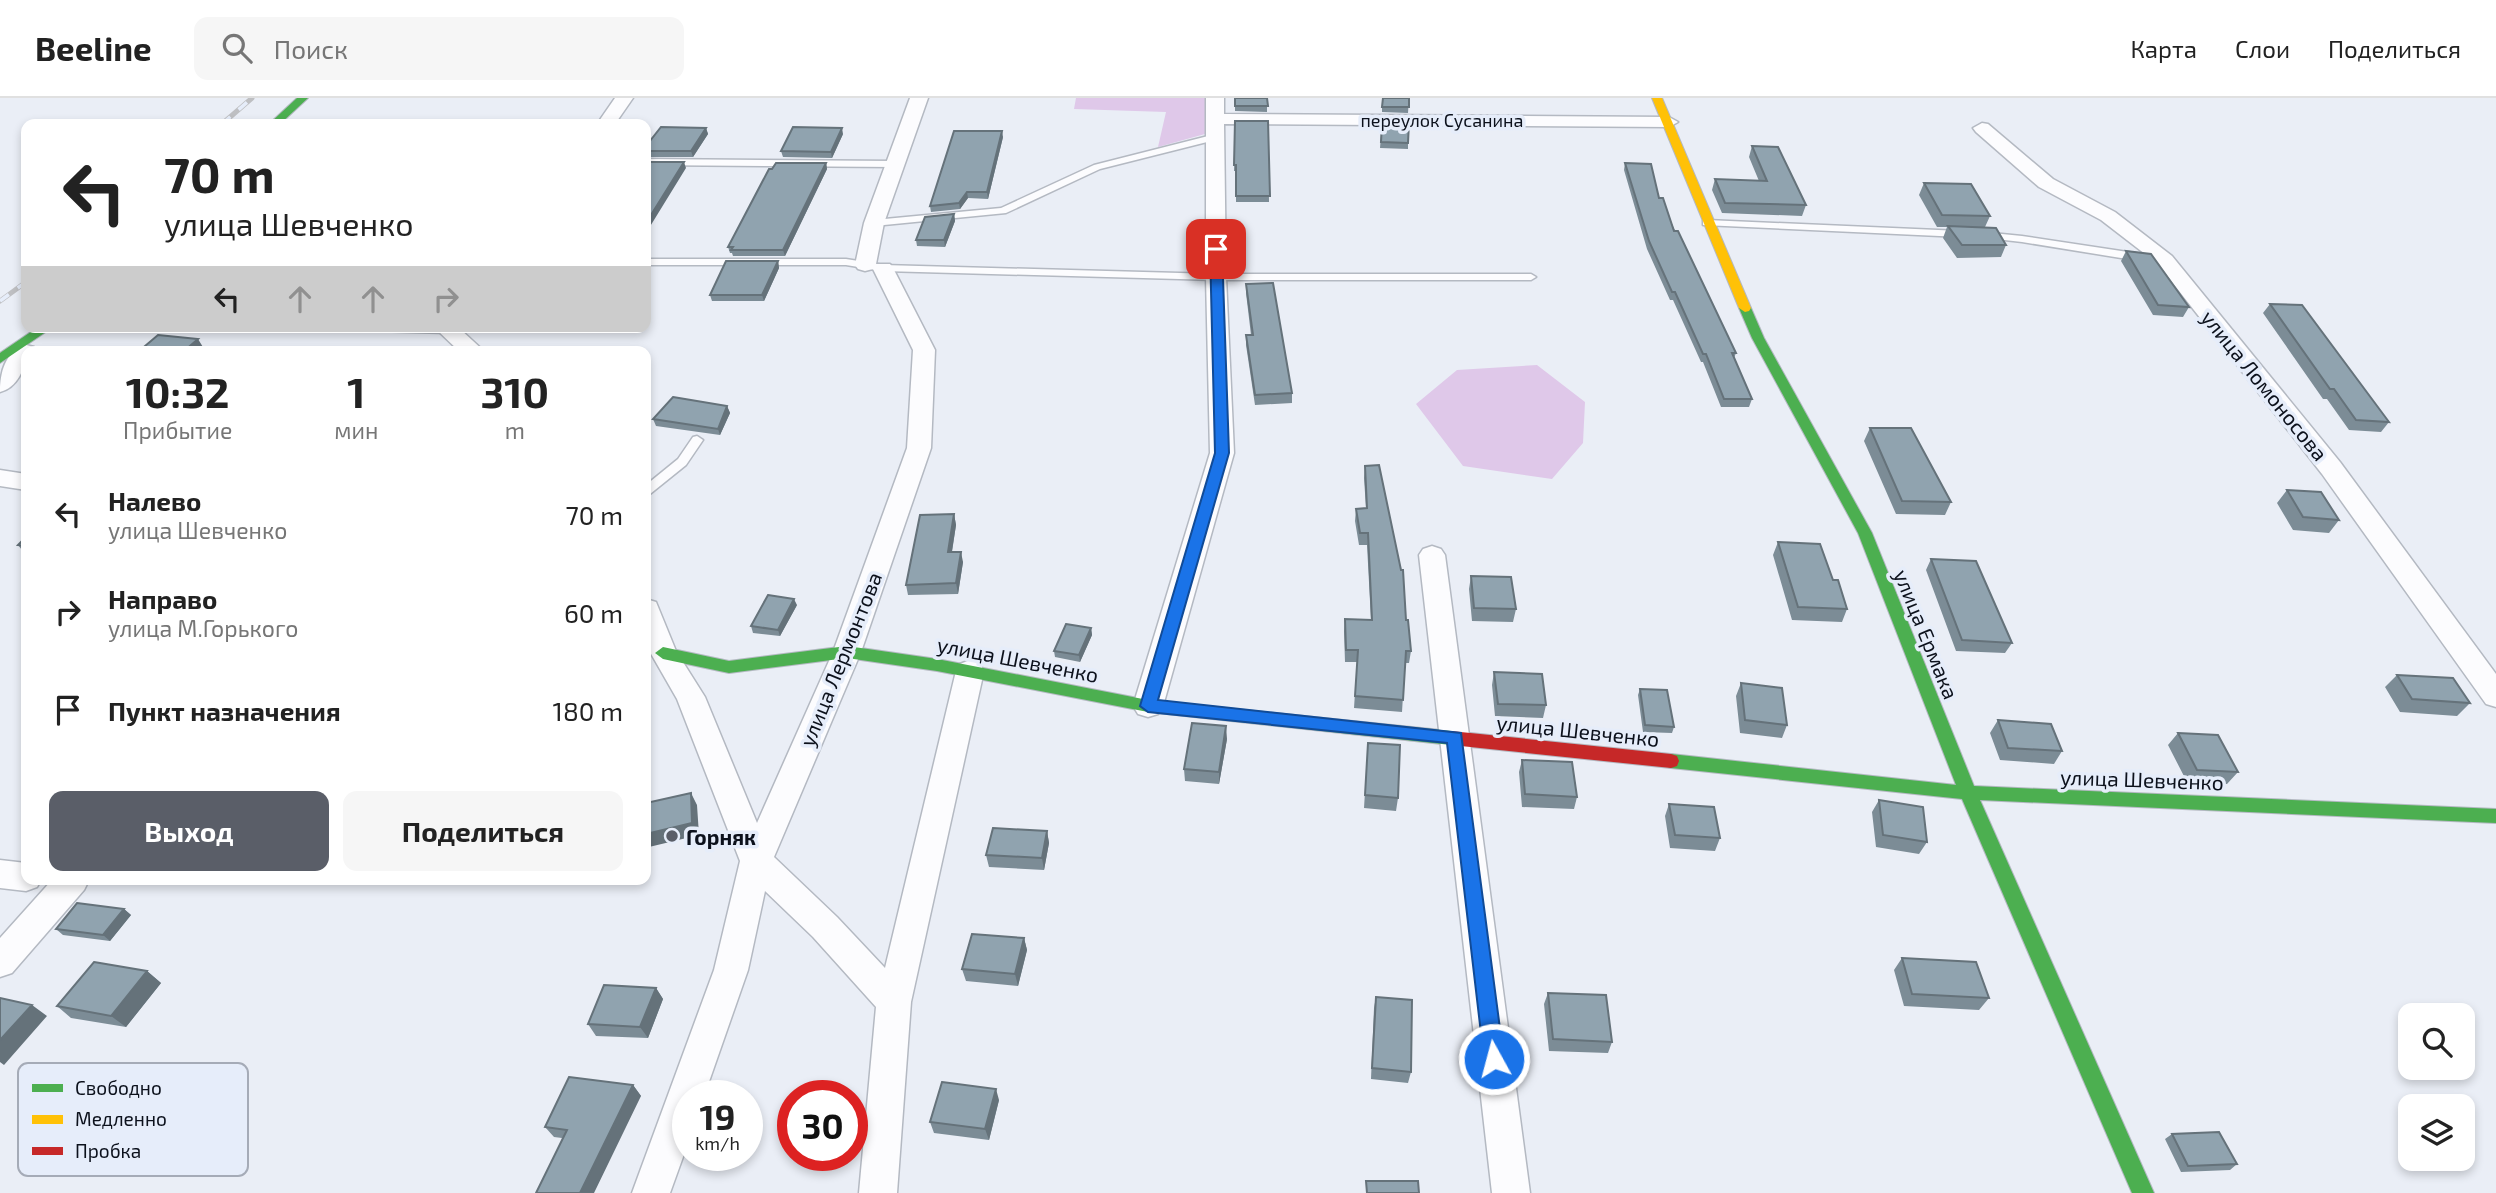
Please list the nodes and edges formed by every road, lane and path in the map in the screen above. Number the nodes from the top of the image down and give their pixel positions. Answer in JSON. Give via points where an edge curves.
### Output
{"nodes":[{"id":1,"x":303,"y":98,"type":"edge"},
{"id":2,"x":624,"y":98,"type":"edge"},
{"id":3,"x":919,"y":98,"type":"edge"},
{"id":4,"x":1657,"y":98,"type":"edge"},
{"id":5,"x":1215,"y":118,"type":"edge"},
{"id":6,"x":280,"y":119,"type":"edge"},
{"id":7,"x":609,"y":119,"type":"edge"},
{"id":8,"x":1669,"y":122,"type":"junction"},
{"id":9,"x":1982,"y":128,"type":"dead end"},
{"id":10,"x":651,"y":162,"type":"edge"},
{"id":11,"x":895,"y":164,"type":"junction"},
{"id":12,"x":874,"y":223,"type":"junction"},
{"id":13,"x":1707,"y":223,"type":"junction"},
{"id":14,"x":2165,"y":260,"type":"junction"},
{"id":15,"x":651,"y":262,"type":"edge"},
{"id":16,"x":874,"y":266,"type":"junction"},
{"id":17,"x":1216,"y":277,"type":"junction"},
{"id":18,"x":1531,"y":277,"type":"dead end"},
{"id":19,"x":37,"y":333,"type":"edge"},
{"id":20,"x":454,"y":333,"type":"edge"},
{"id":21,"x":468,"y":346,"type":"edge"},
{"id":22,"x":21,"y":358,"type":"edge"},
{"id":23,"x":0,"y":359,"type":"edge"},
{"id":24,"x":0,"y":384,"type":"edge"},
{"id":25,"x":697,"y":440,"type":"dead end"},
{"id":26,"x":0,"y":478,"type":"edge"},
{"id":27,"x":21,"y":481,"type":"edge"},
{"id":28,"x":651,"y":487,"type":"edge"},
{"id":29,"x":1432,"y":555,"type":"dead end"},
{"id":30,"x":651,"y":622,"type":"edge"},
{"id":31,"x":847,"y":652,"type":"junction"},
{"id":32,"x":663,"y":653,"type":"junction"},
{"id":33,"x":970,"y":671,"type":"junction"},
{"id":34,"x":2496,"y":696,"type":"edge"},
{"id":35,"x":1148,"y":706,"type":"junction"},
{"id":36,"x":1455,"y":737,"type":"junction"},
{"id":37,"x":1968,"y":793,"type":"junction"},
{"id":38,"x":2496,"y":816,"type":"edge"},
{"id":39,"x":756,"y":861,"type":"junction"},
{"id":40,"x":0,"y":874,"type":"edge"},
{"id":41,"x":21,"y":876,"type":"edge"},
{"id":42,"x":63,"y":885,"type":"edge"},
{"id":43,"x":0,"y":962,"type":"edge"},
{"id":44,"x":894,"y":1002,"type":"junction"},
{"id":45,"x":651,"y":1193,"type":"edge"},
{"id":46,"x":878,"y":1193,"type":"edge"},
{"id":47,"x":1511,"y":1193,"type":"edge"},
{"id":48,"x":2143,"y":1193,"type":"edge"}],
"edges":[{"from":1,"to":6,"type":"street"},
{"from":2,"to":7,"type":"street"},
{"from":3,"to":11,"type":"street"},
{"from":4,"to":8,"type":"street","name":"улица Ермака"},
{"from":5,"to":8,"type":"street","name":"переулок Сусанина"},
{"from":5,"to":12,"type":"lane","via":[[1003,211]]},
{"from":5,"to":17,"type":"street"},
{"from":8,"to":13,"type":"street","name":"улица Ермака"},
{"from":9,"to":14,"type":"street","name":"улица Ломоносова","via":[[2046,183],[2108,216]]},
{"from":10,"to":11,"type":"lane"},
{"from":11,"to":12,"type":"street"},
{"from":12,"to":16,"type":"street"},
{"from":13,"to":14,"type":"lane","via":[[2003,235]]},
{"from":13,"to":37,"type":"street","name":"улица Ермака","via":[[1758,338],[1865,533]]},
{"from":14,"to":34,"type":"street","name":"улица Ломоносова","via":[[2331,468]]},
{"from":15,"to":16,"type":"lane"},
{"from":16,"to":17,"type":"lane"},
{"from":16,"to":31,"type":"street","name":"улица Лермонтова","via":[[924,350],[919,448]]},
{"from":17,"to":18,"type":"lane"},
{"from":17,"to":35,"type":"street","via":[[1222,453]]},
{"from":19,"to":23,"type":"street"},
{"from":20,"to":21,"type":"street"},
{"from":22,"to":24,"type":"street"},
{"from":25,"to":28,"type":"lane"},
{"from":26,"to":27,"type":"street"},
{"from":29,"to":36,"type":"street"},
{"from":30,"to":32,"type":"street"},
{"from":31,"to":32,"type":"street","name":"улица Шевченко","via":[[729,667]]},
{"from":31,"to":33,"type":"street","name":"улица Шевченко"},
{"from":31,"to":39,"type":"street","name":"улица Лермонтова"},
{"from":32,"to":39,"type":"street","via":[[691,697]]},
{"from":33,"to":35,"type":"street","name":"улица Шевченко"},
{"from":33,"to":44,"type":"street"},
{"from":35,"to":36,"type":"street","name":"улица Шевченко"},
{"from":36,"to":37,"type":"street","name":"улица Шевченко"},
{"from":36,"to":47,"type":"street"},
{"from":37,"to":38,"type":"street","name":"улица Шевченко"},
{"from":37,"to":48,"type":"street","name":"улица Ермака"},
{"from":39,"to":44,"type":"street"},
{"from":39,"to":45,"type":"street","name":"улица Лермонтова","via":[[731,970]]},
{"from":40,"to":41,"type":"street"},
{"from":42,"to":43,"type":"street"},
{"from":44,"to":46,"type":"street"}]}
